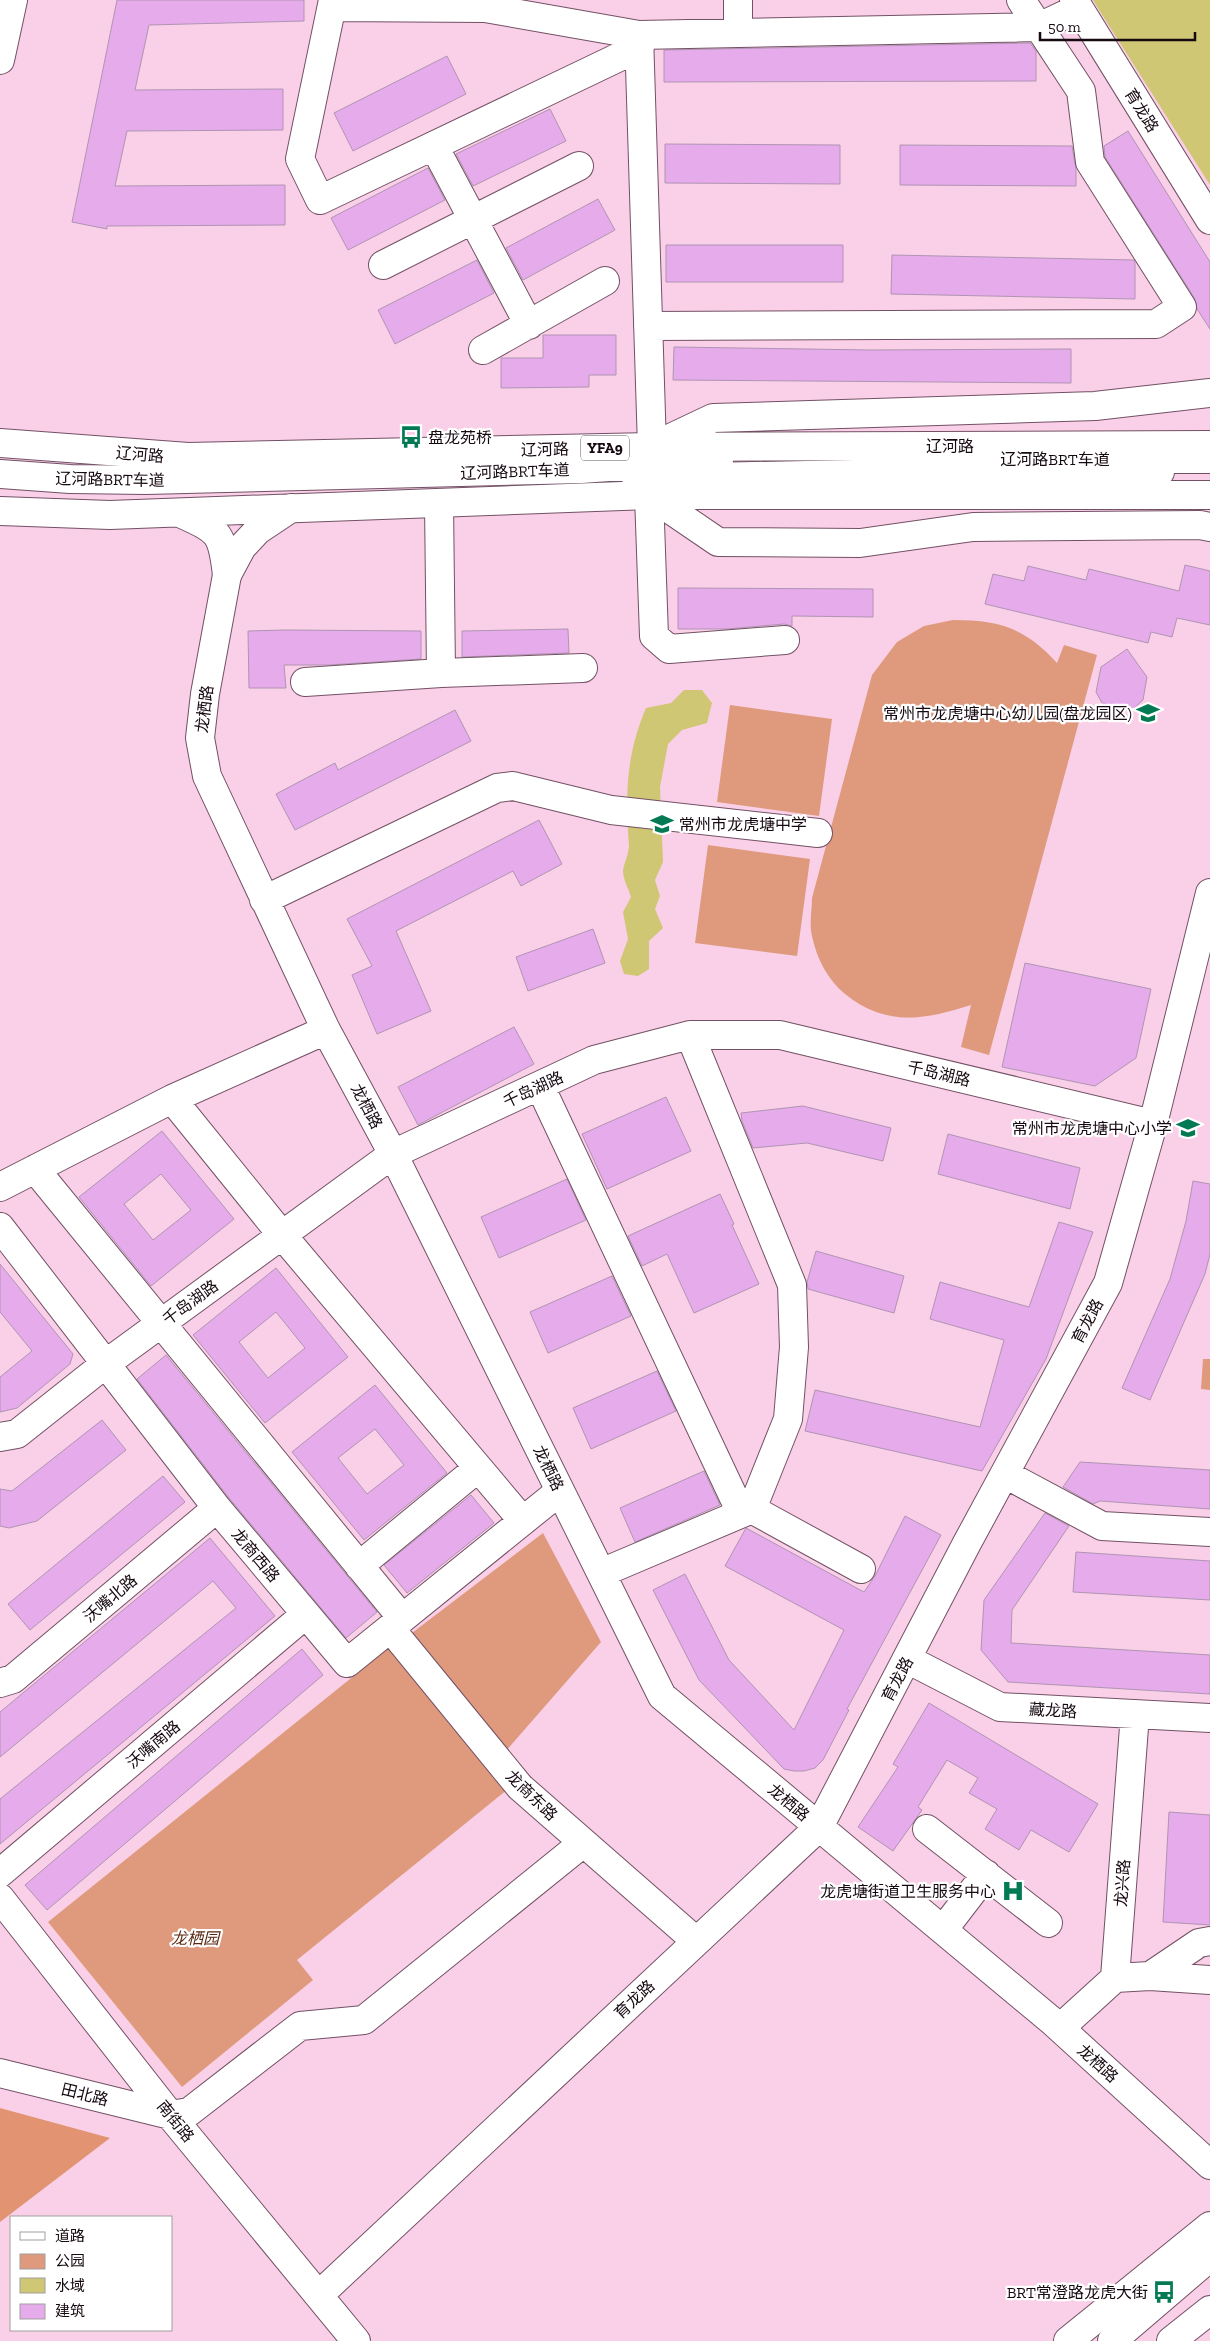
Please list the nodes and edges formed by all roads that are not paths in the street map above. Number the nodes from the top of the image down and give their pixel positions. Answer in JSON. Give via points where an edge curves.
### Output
{"nodes":[{"id":1,"x":13,"y":0,"type":"edge"},
{"id":2,"x":738,"y":0,"type":"edge"},
{"id":3,"x":1021,"y":0,"type":"edge"},
{"id":4,"x":333,"y":4,"type":"edge"},
{"id":5,"x":1076,"y":4,"type":"edge"},
{"id":6,"x":1039,"y":28,"type":"junction"},
{"id":7,"x":738,"y":33,"type":"junction"},
{"id":8,"x":639,"y":41,"type":"junction"},
{"id":9,"x":0,"y":60,"type":"edge"},
{"id":10,"x":434,"y":146,"type":"junction"},
{"id":11,"x":579,"y":166,"type":"dead end"},
{"id":12,"x":473,"y":220,"type":"junction"},
{"id":13,"x":1210,"y":220,"type":"edge"},
{"id":14,"x":383,"y":265,"type":"dead end"},
{"id":15,"x":605,"y":281,"type":"dead end"},
{"id":16,"x":529,"y":325,"type":"junction"},
{"id":17,"x":648,"y":326,"type":"junction"},
{"id":18,"x":483,"y":350,"type":"dead end"},
{"id":19,"x":1210,"y":394,"type":"edge"},
{"id":20,"x":0,"y":443,"type":"edge"},
{"id":21,"x":1210,"y":445,"type":"edge"},
{"id":22,"x":1210,"y":459,"type":"edge"},
{"id":23,"x":651,"y":472,"type":"junction"},
{"id":24,"x":1210,"y":473,"type":"edge"},
{"id":25,"x":0,"y":474,"type":"edge"},
{"id":26,"x":0,"y":493,"type":"edge"},
{"id":27,"x":1210,"y":495,"type":"edge"},
{"id":28,"x":439,"y":503,"type":"junction"},
{"id":29,"x":291,"y":508,"type":"junction"},
{"id":30,"x":0,"y":511,"type":"edge"},
{"id":31,"x":179,"y":512,"type":"junction"},
{"id":32,"x":1210,"y":527,"type":"edge"},
{"id":33,"x":227,"y":575,"type":"junction"},
{"id":34,"x":785,"y":640,"type":"dead end"},
{"id":35,"x":583,"y":668,"type":"dead end"},
{"id":36,"x":441,"y":673,"type":"junction"},
{"id":37,"x":304,"y":682,"type":"dead end"},
{"id":38,"x":818,"y":834,"type":"dead end"},
{"id":39,"x":1210,"y":893,"type":"edge"},
{"id":40,"x":264,"y":900,"type":"junction"},
{"id":41,"x":326,"y":1030,"type":"junction"},
{"id":42,"x":690,"y":1035,"type":"junction"},
{"id":43,"x":540,"y":1086,"type":"junction"},
{"id":44,"x":172,"y":1099,"type":"junction"},
{"id":45,"x":1153,"y":1124,"type":"junction"},
{"id":46,"x":393,"y":1154,"type":"junction"},
{"id":47,"x":35,"y":1169,"type":"junction"},
{"id":48,"x":0,"y":1186,"type":"edge"},
{"id":49,"x":0,"y":1227,"type":"edge"},
{"id":50,"x":282,"y":1235,"type":"junction"},
{"id":51,"x":160,"y":1324,"type":"junction"},
{"id":52,"x":104,"y":1364,"type":"junction"},
{"id":53,"x":0,"y":1437,"type":"edge"},
{"id":54,"x":478,"y":1468,"type":"junction"},
{"id":55,"x":1005,"y":1474,"type":"junction"},
{"id":56,"x":560,"y":1490,"type":"junction"},
{"id":57,"x":217,"y":1508,"type":"junction"},
{"id":58,"x":752,"y":1509,"type":"junction"},
{"id":59,"x":523,"y":1521,"type":"junction"},
{"id":60,"x":1210,"y":1532,"type":"edge"},
{"id":61,"x":359,"y":1566,"type":"junction"},
{"id":62,"x":861,"y":1569,"type":"dead end"},
{"id":63,"x":602,"y":1573,"type":"junction"},
{"id":64,"x":306,"y":1614,"type":"junction"},
{"id":65,"x":396,"y":1623,"type":"junction"},
{"id":66,"x":907,"y":1659,"type":"junction"},
{"id":67,"x":0,"y":1682,"type":"edge"},
{"id":68,"x":1135,"y":1714,"type":"junction"},
{"id":69,"x":1210,"y":1718,"type":"edge"},
{"id":70,"x":819,"y":1827,"type":"junction"},
{"id":71,"x":927,"y":1829,"type":"dead end"},
{"id":72,"x":583,"y":1843,"type":"junction"},
{"id":73,"x":0,"y":1873,"type":"edge"},
{"id":74,"x":986,"y":1874,"type":"junction"},
{"id":75,"x":0,"y":1898,"type":"edge"},
{"id":76,"x":1048,"y":1923,"type":"dead end"},
{"id":77,"x":943,"y":1930,"type":"junction"},
{"id":78,"x":1210,"y":1941,"type":"edge"},
{"id":79,"x":696,"y":1942,"type":"junction"},
{"id":80,"x":1150,"y":1976,"type":"junction"},
{"id":81,"x":1115,"y":1978,"type":"junction"},
{"id":82,"x":1210,"y":1980,"type":"edge"},
{"id":83,"x":1060,"y":2028,"type":"junction"},
{"id":84,"x":0,"y":2073,"type":"edge"},
{"id":85,"x":170,"y":2115,"type":"junction"},
{"id":86,"x":1210,"y":2165,"type":"edge"},
{"id":87,"x":1210,"y":2226,"type":"edge"},
{"id":88,"x":1210,"y":2257,"type":"edge"},
{"id":89,"x":1210,"y":2276,"type":"edge"},
{"id":90,"x":318,"y":2294,"type":"junction"},
{"id":91,"x":1210,"y":2310,"type":"edge"},
{"id":92,"x":356,"y":2341,"type":"edge"},
{"id":93,"x":1068,"y":2341,"type":"edge"},
{"id":94,"x":1112,"y":2341,"type":"edge"},
{"id":95,"x":1132,"y":2341,"type":"edge"},
{"id":96,"x":1171,"y":2341,"type":"edge"}],
"edges":[{"from":1,"to":9,"type":"street"},
{"from":2,"to":7,"type":"street"},
{"from":3,"to":6,"type":"street"},
{"from":4,"to":8,"type":"street","via":[[485,8]]},
{"from":4,"to":10,"type":"street","via":[[300,159],[320,200]]},
{"from":5,"to":6,"type":"street"},
{"from":5,"to":13,"type":"street","name":"育龙路"},
{"from":6,"to":7,"type":"street"},
{"from":6,"to":17,"type":"street","via":[[1081,91],[1090,162],[1182,307],[1156,324]]},
{"from":7,"to":8,"type":"street"},
{"from":8,"to":10,"type":"street"},
{"from":8,"to":17,"type":"street"},
{"from":10,"to":12,"type":"street"},
{"from":11,"to":12,"type":"street"},
{"from":12,"to":14,"type":"street"},
{"from":12,"to":16,"type":"street"},
{"from":15,"to":16,"type":"street"},
{"from":16,"to":18,"type":"street"},
{"from":17,"to":23,"type":"street"},
{"from":19,"to":23,"type":"street","via":[[1095,406],[713,418]]},
{"from":20,"to":23,"type":"street","name":"辽河路","number":"YFA9","via":[[188,458]]},
{"from":21,"to":23,"type":"street","name":"辽河路","number":"YFA9"},
{"from":22,"to":23,"type":"street","name":"辽河路BRT车道","via":[[748,458]]},
{"from":23,"to":24,"type":"street","name":"辽河路BRT车道","via":[[710,477],[973,471]]},
{"from":23,"to":25,"type":"street","name":"辽河路BRT车道","via":[[571,469],[146,480]]},
{"from":23,"to":26,"type":"street","name":"辽河路BRT车道","via":[[589,488]]},
{"from":23,"to":27,"type":"street","name":"辽河路","number":"YFA9"},
{"from":23,"to":28,"type":"street","name":"辽河路","number":"YFA9"},
{"from":23,"to":32,"type":"street","via":[[718,542],[860,543],[973,527],[1109,524]]},
{"from":23,"to":34,"type":"street","via":[[654,636],[669,649]]},
{"from":28,"to":29,"type":"street","name":"辽河路","number":"YFA9"},
{"from":28,"to":36,"type":"street"},
{"from":29,"to":31,"type":"street","name":"辽河路","number":"YFA9"},
{"from":29,"to":33,"type":"street","via":[[252,536]]},
{"from":30,"to":31,"type":"street","name":"辽河路","number":"YFA9","via":[[110,515]]},
{"from":31,"to":33,"type":"street","via":[[211,527],[224,546]]},
{"from":33,"to":40,"type":"street","name":"龙栖路","via":[[200,738],[207,776]]},
{"from":35,"to":36,"type":"street"},
{"from":36,"to":37,"type":"street"},
{"from":38,"to":40,"type":"street","via":[[610,810],[513,786],[497,788]]},
{"from":39,"to":45,"type":"street","name":"育龙路"},
{"from":40,"to":41,"type":"street","name":"龙栖路"},
{"from":41,"to":44,"type":"street"},
{"from":41,"to":46,"type":"street","name":"龙栖路"},
{"from":42,"to":43,"type":"street","name":"千岛湖路","via":[[594,1060]]},
{"from":42,"to":45,"type":"street","name":"千岛湖路","via":[[780,1035]]},
{"from":42,"to":58,"type":"street","via":[[792,1286],[794,1347],[788,1419]]},
{"from":43,"to":46,"type":"street","name":"千岛湖路"},
{"from":43,"to":58,"type":"street","via":[[735,1500]]},
{"from":44,"to":47,"type":"street"},
{"from":44,"to":50,"type":"street"},
{"from":45,"to":55,"type":"street","name":"育龙路","via":[[1108,1283]]},
{"from":46,"to":50,"type":"street","name":"千岛湖路"},
{"from":46,"to":56,"type":"street","name":"龙栖路"},
{"from":47,"to":48,"type":"street"},
{"from":47,"to":51,"type":"street","name":"龙商东路"},
{"from":49,"to":52,"type":"street","name":"龙商西路"},
{"from":50,"to":51,"type":"street","name":"千岛湖路"},
{"from":50,"to":54,"type":"street"},
{"from":51,"to":52,"type":"street","name":"千岛湖路"},
{"from":51,"to":61,"type":"street","name":"龙商东路"},
{"from":52,"to":53,"type":"street","name":"千岛湖路","via":[[17,1434]]},
{"from":52,"to":57,"type":"street","name":"龙商西路"},
{"from":54,"to":59,"type":"street"},
{"from":54,"to":61,"type":"street"},
{"from":55,"to":60,"type":"street","via":[[1102,1526]]},
{"from":55,"to":66,"type":"street","name":"育龙路"},
{"from":56,"to":59,"type":"street","name":"龙商西路"},
{"from":56,"to":63,"type":"street","name":"龙栖路"},
{"from":57,"to":64,"type":"street","name":"龙商西路"},
{"from":57,"to":67,"type":"street","name":"沃嘴北路","via":[[13,1678]]},
{"from":58,"to":62,"type":"street"},
{"from":58,"to":63,"type":"street"},
{"from":59,"to":65,"type":"street","name":"龙商西路"},
{"from":61,"to":65,"type":"street","name":"龙商东路"},
{"from":63,"to":70,"type":"street","name":"龙栖路","via":[[662,1696]]},
{"from":64,"to":65,"type":"street","name":"龙商西路","via":[[347,1663]]},
{"from":64,"to":73,"type":"street","name":"沃嘴南路"},
{"from":65,"to":72,"type":"street","name":"龙商东路","via":[[520,1787]]},
{"from":66,"to":68,"type":"street","name":"藏龙路","via":[[1000,1707]]},
{"from":66,"to":70,"type":"street","name":"育龙路"},
{"from":68,"to":69,"type":"street","name":"藏龙路"},
{"from":68,"to":81,"type":"street","name":"龙兴路"},
{"from":70,"to":77,"type":"street","name":"龙栖路"},
{"from":70,"to":79,"type":"street","name":"育龙路"},
{"from":71,"to":74,"type":"street"},
{"from":72,"to":79,"type":"street","name":"龙商东路"},
{"from":72,"to":85,"type":"street","via":[[364,2020],[300,2026],[189,2112]]},
{"from":74,"to":76,"type":"street"},
{"from":74,"to":77,"type":"street"},
{"from":75,"to":85,"type":"street","name":"南街路"},
{"from":77,"to":83,"type":"street","name":"龙栖路"},
{"from":78,"to":80,"type":"street","via":[[1200,1943]]},
{"from":79,"to":90,"type":"street","name":"育龙路"},
{"from":80,"to":81,"type":"street"},
{"from":80,"to":82,"type":"street"},
{"from":81,"to":83,"type":"street"},
{"from":83,"to":86,"type":"street","name":"龙栖路"},
{"from":84,"to":85,"type":"street","name":"田北路"},
{"from":85,"to":90,"type":"street","name":"南街路"},
{"from":87,"to":93,"type":"street"},
{"from":88,"to":94,"type":"street"},
{"from":89,"to":95,"type":"street"},
{"from":90,"to":92,"type":"street","name":"南街路"},
{"from":91,"to":96,"type":"street"}]}
